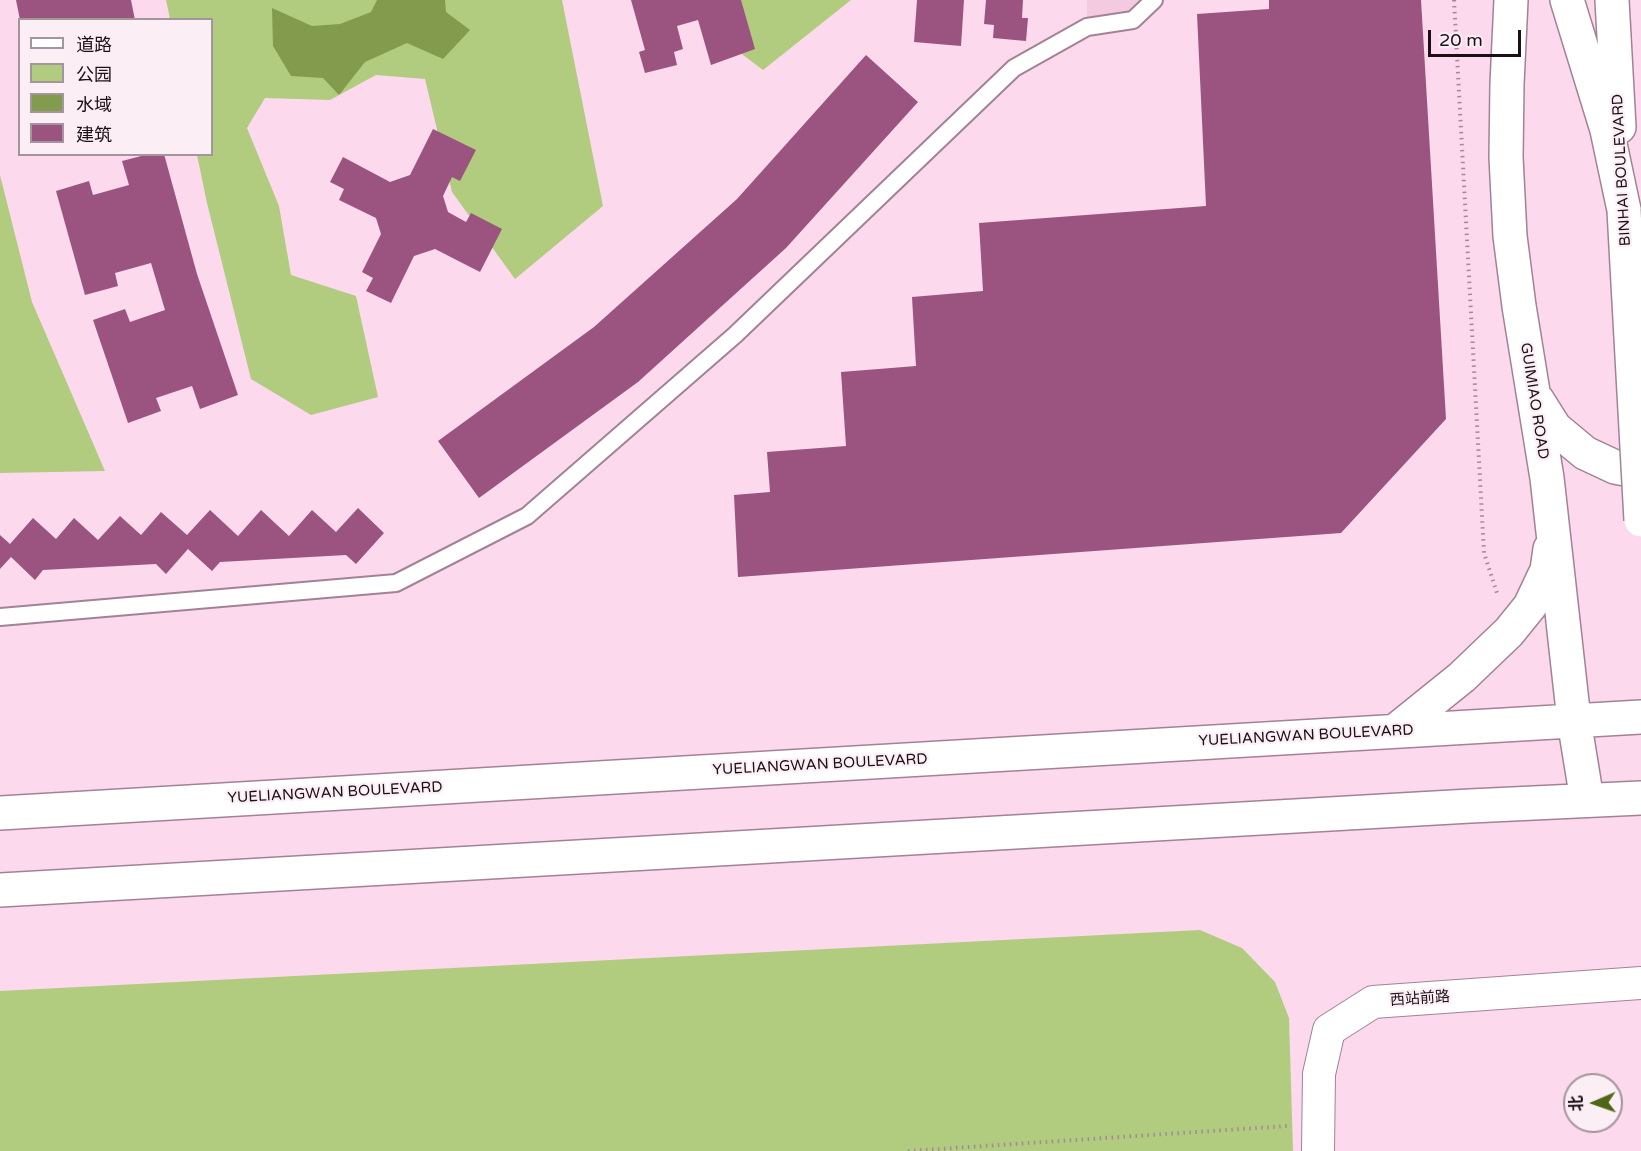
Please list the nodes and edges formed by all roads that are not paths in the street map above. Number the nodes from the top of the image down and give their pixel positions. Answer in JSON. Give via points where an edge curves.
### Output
{"nodes":[{"id":1,"x":1154,"y":0,"type":"edge"},
{"id":2,"x":1511,"y":0,"type":"edge"},
{"id":3,"x":1567,"y":0,"type":"edge"},
{"id":4,"x":1612,"y":0,"type":"edge"},
{"id":5,"x":1624,"y":210,"type":"junction"},
{"id":6,"x":1534,"y":394,"type":"junction"},
{"id":7,"x":1641,"y":472,"type":"edge"},
{"id":8,"x":1641,"y":520,"type":"edge"},
{"id":9,"x":1553,"y":527,"type":"junction"},
{"id":10,"x":0,"y":617,"type":"edge"},
{"id":11,"x":1641,"y":717,"type":"edge"},
{"id":12,"x":1574,"y":720,"type":"junction"},
{"id":13,"x":1395,"y":731,"type":"junction"},
{"id":14,"x":1641,"y":798,"type":"edge"},
{"id":15,"x":1587,"y":800,"type":"junction"},
{"id":16,"x":0,"y":813,"type":"edge"},
{"id":17,"x":0,"y":890,"type":"edge"},
{"id":18,"x":1641,"y":983,"type":"edge"},
{"id":19,"x":1318,"y":1138,"type":"edge"}],
"edges":[{"from":1,"to":10,"type":"lane","via":[[1133,20],[1088,27],[1014,68],[735,334],[527,516],[396,583]]},
{"from":2,"to":6,"type":"main road","name":"GUIMIAO ROAD","via":[[1506,146],[1510,236]]},
{"from":3,"to":5,"type":"main road","via":[[1607,130]]},
{"from":4,"to":5,"type":"main road","name":"BINHAI BOULEVARD"},
{"from":5,"to":8,"type":"main road","name":"BINHAI BOULEVARD","bridge":true},
{"from":6,"to":7,"type":"main road","via":[[1555,428],[1585,453],[1615,467]]},
{"from":6,"to":9,"type":"main road","name":"GUIMIAO ROAD"},
{"from":9,"to":12,"type":"main road","name":"GUIMIAO ROAD"},
{"from":9,"to":13,"type":"main road","via":[[1547,570],[1530,606],[1462,677]]},
{"from":11,"to":12,"type":"main road","name":"YUELIANGWAN BOULEVARD"},
{"from":12,"to":13,"type":"main road","name":"YUELIANGWAN BOULEVARD"},
{"from":12,"to":15,"type":"main road","name":"GUIMIAO ROAD"},
{"from":13,"to":16,"type":"main road","name":"YUELIANGWAN BOULEVARD"},
{"from":14,"to":15,"type":"main road"},
{"from":15,"to":17,"type":"main road"},
{"from":18,"to":19,"type":"street","name":"西站前路","via":[[1373,1002],[1329,1030],[1319,1074]]}]}
